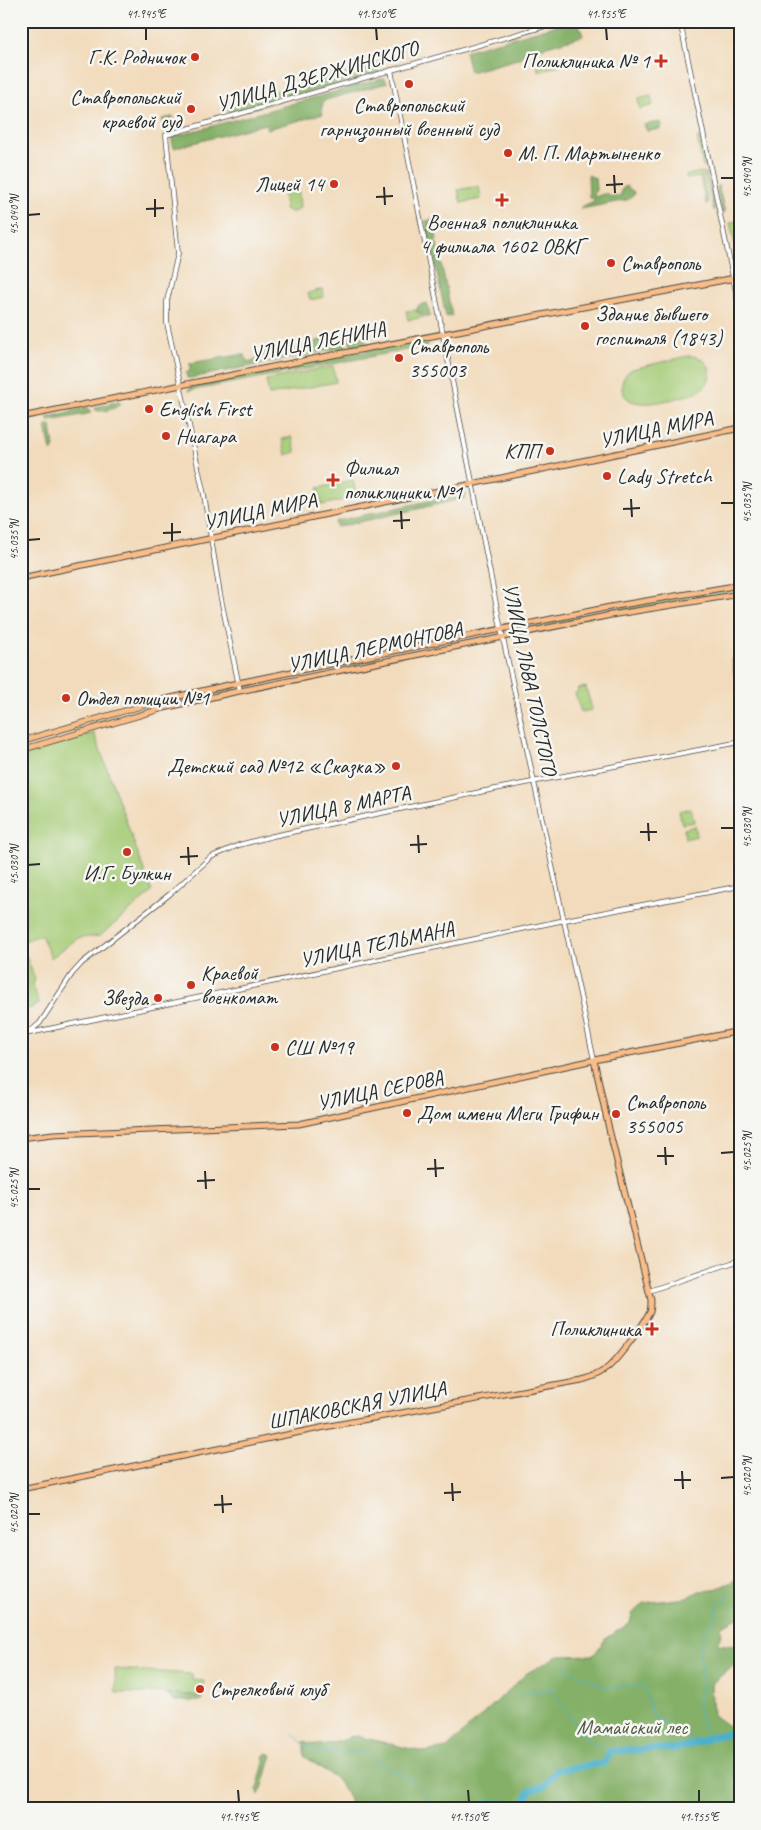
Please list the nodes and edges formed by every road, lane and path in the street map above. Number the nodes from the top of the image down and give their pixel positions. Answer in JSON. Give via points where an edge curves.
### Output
{"nodes":[{"id":1,"x":563,"y":21,"type":"edge"},
{"id":2,"x":680,"y":21,"type":"edge"},
{"id":3,"x":391,"y":70,"type":"junction"},
{"id":4,"x":740,"y":277,"type":"edge"},
{"id":5,"x":733,"y":278,"type":"junction"},
{"id":6,"x":740,"y":311,"type":"edge"},
{"id":7,"x":442,"y":334,"type":"junction"},
{"id":8,"x":181,"y":384,"type":"junction"},
{"id":9,"x":21,"y":417,"type":"edge"},
{"id":10,"x":740,"y":428,"type":"edge"},
{"id":11,"x":472,"y":485,"type":"junction"},
{"id":12,"x":212,"y":538,"type":"junction"},
{"id":13,"x":21,"y":578,"type":"edge"},
{"id":14,"x":740,"y":585,"type":"edge"},
{"id":15,"x":740,"y":594,"type":"edge"},
{"id":16,"x":501,"y":629,"type":"junction"},
{"id":17,"x":503,"y":637,"type":"junction"},
{"id":18,"x":238,"y":683,"type":"junction"},
{"id":19,"x":240,"y":691,"type":"junction"},
{"id":20,"x":21,"y":741,"type":"edge"},
{"id":21,"x":740,"y":742,"type":"edge"},
{"id":22,"x":21,"y":750,"type":"edge"},
{"id":23,"x":535,"y":782,"type":"junction"},
{"id":24,"x":740,"y":886,"type":"edge"},
{"id":25,"x":565,"y":920,"type":"junction"},
{"id":26,"x":740,"y":1031,"type":"edge"},
{"id":27,"x":21,"y":1034,"type":"edge"},
{"id":28,"x":594,"y":1060,"type":"junction"},
{"id":29,"x":21,"y":1138,"type":"edge"},
{"id":30,"x":740,"y":1260,"type":"edge"},
{"id":31,"x":649,"y":1291,"type":"junction"},
{"id":32,"x":21,"y":1489,"type":"edge"}],
"edges":[{"from":1,"to":3,"type":"street","name":"УЛИЦА ДЗЕРЖИНСКОГО"},
{"from":2,"to":5,"type":"street"},
{"from":3,"to":7,"type":"street","name":"УЛИЦА ЛЬВА ТОЛСТОГО"},
{"from":3,"to":8,"type":"street","name":"УЛИЦА ДЗЕРЖИНСКОГО","via":[[166,135],[178,253],[167,301],[167,316]]},
{"from":4,"to":5,"type":"main road","name":"УЛИЦА ЛЕНИНА"},
{"from":5,"to":6,"type":"street"},
{"from":5,"to":7,"type":"main road","name":"УЛИЦА ЛЕНИНА"},
{"from":7,"to":8,"type":"main road","name":"УЛИЦА ЛЕНИНА"},
{"from":7,"to":11,"type":"street","name":"УЛИЦА ЛЬВА ТОЛСТОГО"},
{"from":8,"to":9,"type":"main road","name":"УЛИЦА ЛЕНИНА"},
{"from":8,"to":12,"type":"street"},
{"from":10,"to":11,"type":"main road","name":"УЛИЦА МИРА"},
{"from":11,"to":12,"type":"main road","name":"УЛИЦА МИРА"},
{"from":11,"to":16,"type":"street","name":"УЛИЦА ЛЬВА ТОЛСТОГО"},
{"from":12,"to":13,"type":"main road","name":"УЛИЦА МИРА"},
{"from":12,"to":18,"type":"street"},
{"from":14,"to":16,"type":"main road","name":"УЛИЦА ЛЕРМОНТОВА"},
{"from":15,"to":17,"type":"main road","name":"УЛИЦА ЛЕРМОНТОВА"},
{"from":16,"to":17,"type":"street","name":"УЛИЦА ЛЬВА ТОЛСТОГО"},
{"from":16,"to":18,"type":"main road","name":"УЛИЦА ЛЕРМОНТОВА"},
{"from":17,"to":19,"type":"main road","name":"УЛИЦА ЛЕРМОНТОВА"},
{"from":17,"to":23,"type":"street","name":"УЛИЦА ЛЬВА ТОЛСТОГО"},
{"from":18,"to":19,"type":"street"},
{"from":18,"to":20,"type":"main road","name":"УЛИЦА ЛЕРМОНТОВА","via":[[162,700]]},
{"from":19,"to":22,"type":"main road","name":"УЛИЦА ЛЕРМОНТОВА","via":[[164,708]]},
{"from":21,"to":23,"type":"street","name":"УЛИЦА 8 МАРТА"},
{"from":23,"to":25,"type":"street","name":"УЛИЦА ЛЬВА ТОЛСТОГО"},
{"from":23,"to":27,"type":"street","name":"УЛИЦА 8 МАРТА","via":[[273,836],[220,853],[82,963],[40,1023]]},
{"from":24,"to":25,"type":"street","name":"УЛИЦА ТЕЛЬМАНА"},
{"from":25,"to":27,"type":"street","name":"УЛИЦА ТЕЛЬМАНА"},
{"from":25,"to":28,"type":"street","name":"УЛИЦА ЛЬВА ТОЛСТОГО"},
{"from":26,"to":28,"type":"main road","name":"УЛИЦА СЕРОВА"},
{"from":28,"to":29,"type":"main road","name":"УЛИЦА СЕРОВА","via":[[300,1124]]},
{"from":28,"to":31,"type":"main road","name":"УЛИЦА ЛЬВА ТОЛСТОГО"},
{"from":30,"to":31,"type":"street"},
{"from":31,"to":32,"type":"main road","name":"ШПАКОВСКАЯ УЛИЦА","via":[[651,1306],[644,1321],[612,1363],[589,1378],[335,1425]]}]}
